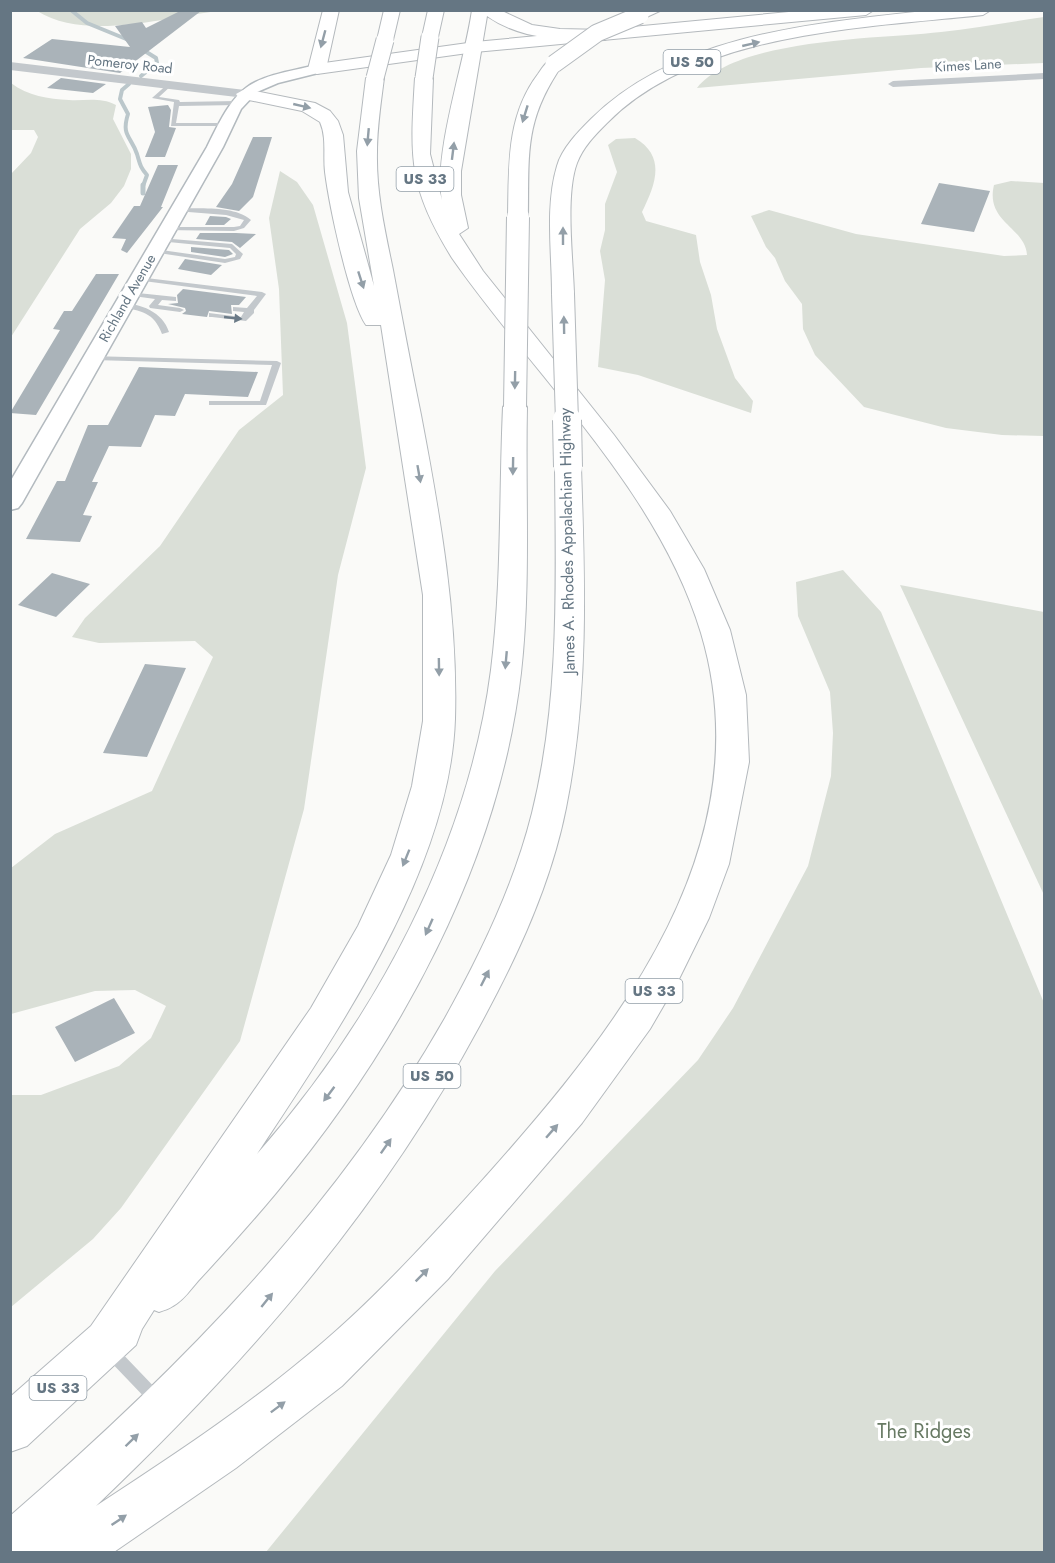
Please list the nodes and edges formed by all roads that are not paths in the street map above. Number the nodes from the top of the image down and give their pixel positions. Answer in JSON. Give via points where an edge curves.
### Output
{"nodes":[{"id":1,"x":331,"y":10,"type":"edge"},
{"id":2,"x":392,"y":10,"type":"edge"},
{"id":3,"x":436,"y":10,"type":"edge"},
{"id":4,"x":480,"y":10,"type":"edge"},
{"id":5,"x":489,"y":10,"type":"edge"},
{"id":6,"x":866,"y":10,"type":"edge"},
{"id":7,"x":983,"y":10,"type":"edge"},
{"id":8,"x":647,"y":13,"type":"edge"},
{"id":9,"x":605,"y":35,"type":"junction"},
{"id":10,"x":475,"y":47,"type":"junction"},
{"id":11,"x":10,"y":66,"type":"edge"},
{"id":12,"x":317,"y":69,"type":"junction"},
{"id":13,"x":1044,"y":76,"type":"edge"},
{"id":14,"x":170,"y":84,"type":"junction"},
{"id":15,"x":893,"y":84,"type":"dead end"},
{"id":16,"x":241,"y":99,"type":"junction"},
{"id":17,"x":177,"y":104,"type":"junction"},
{"id":18,"x":225,"y":125,"type":"junction"},
{"id":19,"x":178,"y":210,"type":"junction"},
{"id":20,"x":161,"y":240,"type":"junction"},
{"id":21,"x":471,"y":269,"type":"junction"},
{"id":22,"x":130,"y":293,"type":"junction"},
{"id":23,"x":160,"y":298,"type":"junction"},
{"id":24,"x":173,"y":299,"type":"dead end"},
{"id":25,"x":236,"y":309,"type":"dead end"},
{"id":26,"x":180,"y":310,"type":"dead end"},
{"id":27,"x":251,"y":311,"type":"junction"},
{"id":28,"x":212,"y":315,"type":"dead end"},
{"id":29,"x":165,"y":332,"type":"dead end"},
{"id":30,"x":93,"y":358,"type":"junction"},
{"id":31,"x":212,"y":403,"type":"dead end"},
{"id":32,"x":414,"y":441,"type":"junction"},
{"id":33,"x":10,"y":503,"type":"edge"},
{"id":34,"x":104,"y":1346,"type":"junction"},
{"id":35,"x":165,"y":1409,"type":"junction"},
{"id":36,"x":10,"y":1429,"type":"edge"},
{"id":37,"x":10,"y":1550,"type":"edge"},
{"id":38,"x":71,"y":1552,"type":"edge"}],
"edges":[{"from":1,"to":12,"type":"highway","one_way":true},
{"from":2,"to":32,"type":"highway","number":"US 33","one_way":true,"bridge":true,"via":[[375,78],[367,151],[369,198]]},
{"from":3,"to":21,"type":"highway","number":"US 33","bridge":true,"via":[[424,78],[420,157],[440,216]]},
{"from":4,"to":10,"type":"highway"},
{"from":5,"to":9,"type":"highway","via":[[508,23],[534,30]]},
{"from":6,"to":9,"type":"highway"},
{"from":35,"to":7,"type":"highway","name":"James A. Rhodes Appalachian Highway","number":"US 50","one_way":true,"bridge":true,"via":[[254,1315],[346,1202],[407,1116],[457,1035],[528,881],[549,813],[569,685],[563,294],[566,166],[592,125],[612,106],[639,86],[704,57],[780,38]]},
{"from":8,"to":34,"type":"highway","one_way":true,"bridge":true,"via":[[597,33],[554,64],[534,90],[523,116],[509,632],[504,683],[479,802],[457,866],[425,937],[332,1090],[268,1172],[190,1260]]},
{"from":9,"to":10,"type":"highway"},
{"from":10,"to":12,"type":"highway"},
{"from":21,"to":10,"type":"highway","one_way":true,"via":[[450,195],[456,127]]},
{"from":11,"to":14,"type":"street","name":"Pomeroy Road"},
{"from":12,"to":16,"type":"main road","via":[[271,81]]},
{"from":13,"to":15,"type":"street","name":"Kimes Lane"},
{"from":14,"to":16,"type":"street","name":"Pomeroy Road"},
{"from":14,"to":17,"type":"lane","via":[[155,98]]},
{"from":16,"to":17,"type":"lane"},
{"from":16,"to":18,"type":"main road","name":"Richland Avenue"},
{"from":16,"to":32,"type":"highway","one_way":true,"via":[[311,108],[331,124],[334,172],[355,261]]},
{"from":17,"to":18,"type":"lane","via":[[172,125]]},
{"from":18,"to":19,"type":"main road","name":"Richland Avenue"},
{"from":19,"to":20,"type":"main road","name":"Richland Avenue"},
{"from":19,"to":20,"type":"lane","via":[[231,213],[248,220],[234,229]]},
{"from":20,"to":20,"type":"lane","via":[[225,261],[240,254],[232,246]]},
{"from":20,"to":22,"type":"main road","name":"Richland Avenue"},
{"from":38,"to":21,"type":"highway","number":"US 33","one_way":true,"via":[[211,1458],[325,1371],[443,1254],[564,1117],[646,1003],[686,935],[707,882],[733,763],[731,710],[712,618],[687,562],[657,512]]},
{"from":22,"to":23,"type":"lane"},
{"from":22,"to":27,"type":"lane","via":[[262,294]]},
{"from":22,"to":29,"type":"lane","via":[[158,316]]},
{"from":22,"to":30,"type":"main road","name":"Richland Avenue"},
{"from":23,"to":24,"type":"lane"},
{"from":23,"to":26,"type":"lane","via":[[153,306]]},
{"from":25,"to":27,"type":"lane"},
{"from":28,"to":27,"type":"lane","one_way":true,"via":[[243,319]]},
{"from":30,"to":31,"type":"lane","via":[[277,363],[263,403]]},
{"from":30,"to":33,"type":"main road","name":"Richland Avenue"},
{"from":32,"to":34,"type":"highway","number":"US 33","one_way":true,"via":[[436,595],[439,721],[429,786],[408,855],[375,929],[326,1019]]},
{"from":34,"to":35,"type":"lane"},
{"from":34,"to":36,"type":"highway","number":"US 33"},
{"from":37,"to":35,"type":"highway","name":"James A. Rhodes Appalachian Highway","number":"US 50","one_way":true,"via":[[84,1487]]}]}
